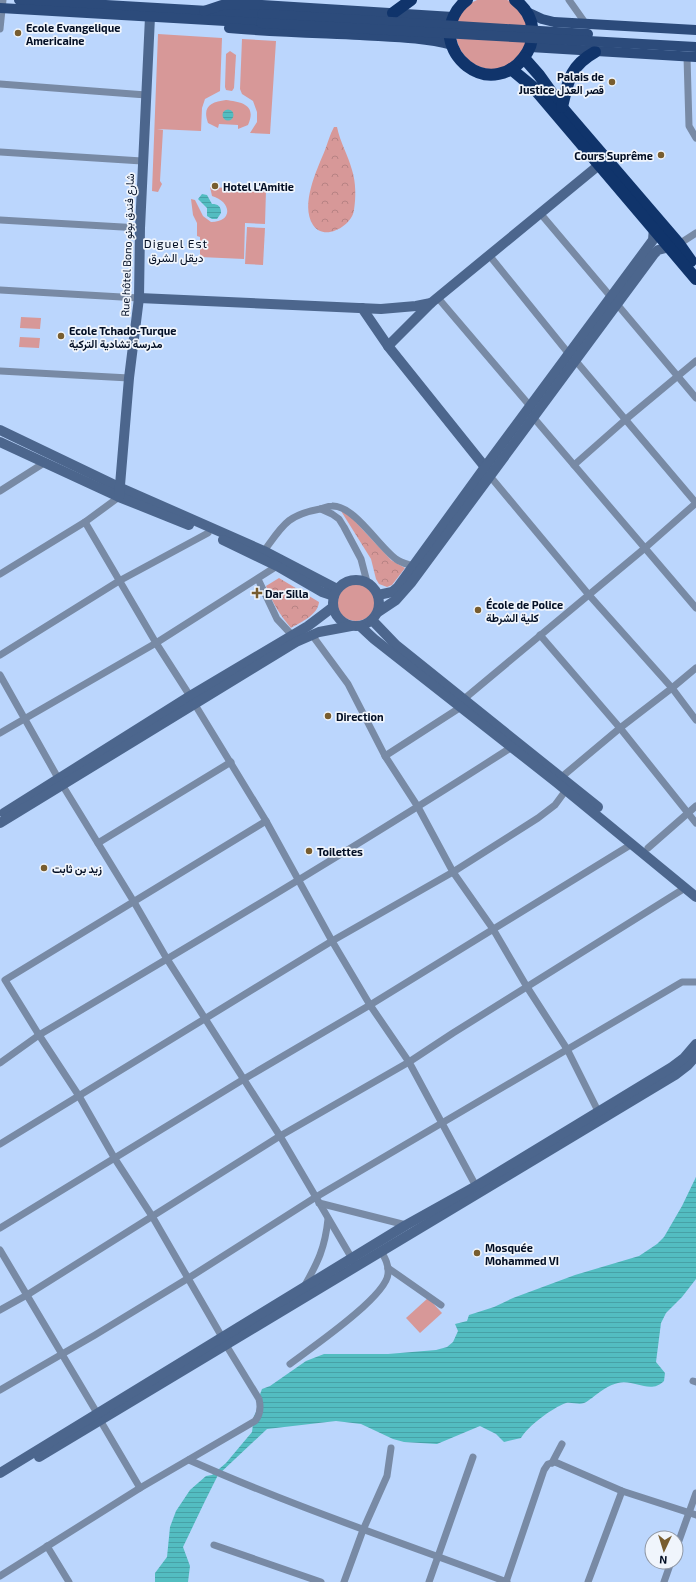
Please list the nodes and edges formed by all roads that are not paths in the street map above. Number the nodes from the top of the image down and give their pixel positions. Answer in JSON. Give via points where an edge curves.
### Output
{"nodes":[{"id":1,"x":19,"y":0,"type":"edge"},
{"id":2,"x":411,"y":0,"type":"edge"},
{"id":3,"x":570,"y":0,"type":"edge"},
{"id":4,"x":523,"y":4,"type":"edge"},
{"id":5,"x":1,"y":6,"type":"edge"},
{"id":6,"x":458,"y":6,"type":"edge"},
{"id":7,"x":94,"y":9,"type":"junction"},
{"id":8,"x":393,"y":13,"type":"junction"},
{"id":9,"x":205,"y":15,"type":"junction"},
{"id":10,"x":150,"y":17,"type":"junction"},
{"id":11,"x":261,"y":18,"type":"junction"},
{"id":12,"x":586,"y":24,"type":"junction"},
{"id":13,"x":0,"y":29,"type":"edge"},
{"id":14,"x":696,"y":30,"type":"edge"},
{"id":15,"x":696,"y":40,"type":"edge"},
{"id":16,"x":452,"y":44,"type":"junction"},
{"id":17,"x":530,"y":47,"type":"junction"},
{"id":18,"x":696,"y":47,"type":"edge"},
{"id":19,"x":595,"y":52,"type":"junction"},
{"id":20,"x":691,"y":57,"type":"edge"},
{"id":21,"x":524,"y":58,"type":"junction"},
{"id":22,"x":511,"y":69,"type":"junction"},
{"id":23,"x":0,"y":84,"type":"edge"},
{"id":24,"x":146,"y":95,"type":"junction"},
{"id":25,"x":562,"y":107,"type":"junction"},
{"id":26,"x":695,"y":134,"type":"edge"},
{"id":27,"x":0,"y":152,"type":"edge"},
{"id":28,"x":142,"y":161,"type":"junction"},
{"id":29,"x":599,"y":164,"type":"junction"},
{"id":30,"x":540,"y":213,"type":"junction"},
{"id":31,"x":0,"y":220,"type":"edge"},
{"id":32,"x":140,"y":228,"type":"junction"},
{"id":33,"x":654,"y":228,"type":"junction"},
{"id":34,"x":696,"y":233,"type":"edge"},
{"id":35,"x":675,"y":246,"type":"junction"},
{"id":36,"x":489,"y":255,"type":"junction"},
{"id":37,"x":696,"y":267,"type":"edge"},
{"id":38,"x":696,"y":279,"type":"edge"},
{"id":39,"x":0,"y":290,"type":"edge"},
{"id":40,"x":139,"y":298,"type":"junction"},
{"id":41,"x":435,"y":300,"type":"junction"},
{"id":42,"x":613,"y":300,"type":"junction"},
{"id":43,"x":362,"y":308,"type":"junction"},
{"id":44,"x":388,"y":346,"type":"junction"},
{"id":45,"x":572,"y":357,"type":"junction"},
{"id":46,"x":696,"y":361,"type":"edge"},
{"id":47,"x":0,"y":371,"type":"edge"},
{"id":48,"x":678,"y":376,"type":"junction"},
{"id":49,"x":129,"y":378,"type":"junction"},
{"id":50,"x":696,"y":398,"type":"edge"},
{"id":51,"x":530,"y":406,"type":"junction"},
{"id":52,"x":533,"y":417,"type":"junction"},
{"id":53,"x":625,"y":420,"type":"junction"},
{"id":54,"x":0,"y":430,"type":"edge"},
{"id":55,"x":0,"y":442,"type":"edge"},
{"id":56,"x":44,"y":463,"type":"junction"},
{"id":57,"x":574,"y":465,"type":"junction"},
{"id":58,"x":487,"y":471,"type":"junction"},
{"id":59,"x":0,"y":491,"type":"edge"},
{"id":60,"x":120,"y":492,"type":"junction"},
{"id":61,"x":696,"y":503,"type":"edge"},
{"id":62,"x":321,"y":509,"type":"junction"},
{"id":63,"x":85,"y":522,"type":"junction"},
{"id":64,"x":208,"y":533,"type":"junction"},
{"id":65,"x":645,"y":548,"type":"junction"},
{"id":66,"x":264,"y":551,"type":"junction"},
{"id":67,"x":277,"y":566,"type":"junction"},
{"id":68,"x":413,"y":566,"type":"junction"},
{"id":69,"x":0,"y":574,"type":"edge"},
{"id":70,"x":258,"y":579,"type":"junction"},
{"id":71,"x":119,"y":581,"type":"junction"},
{"id":72,"x":367,"y":582,"type":"junction"},
{"id":73,"x":335,"y":593,"type":"junction"},
{"id":74,"x":378,"y":594,"type":"junction"},
{"id":75,"x":589,"y":595,"type":"junction"},
{"id":76,"x":333,"y":607,"type":"junction"},
{"id":77,"x":696,"y":608,"type":"edge"},
{"id":78,"x":375,"y":616,"type":"junction"},
{"id":79,"x":356,"y":626,"type":"junction"},
{"id":80,"x":291,"y":634,"type":"junction"},
{"id":81,"x":312,"y":635,"type":"junction"},
{"id":82,"x":540,"y":635,"type":"junction"},
{"id":83,"x":156,"y":643,"type":"junction"},
{"id":84,"x":0,"y":655,"type":"edge"},
{"id":85,"x":696,"y":668,"type":"edge"},
{"id":86,"x":0,"y":675,"type":"edge"},
{"id":87,"x":672,"y":688,"type":"junction"},
{"id":88,"x":192,"y":700,"type":"junction"},
{"id":89,"x":462,"y":703,"type":"junction"},
{"id":90,"x":25,"y":718,"type":"junction"},
{"id":91,"x":696,"y":720,"type":"edge"},
{"id":92,"x":620,"y":728,"type":"junction"},
{"id":93,"x":0,"y":733,"type":"edge"},
{"id":94,"x":512,"y":747,"type":"junction"},
{"id":95,"x":385,"y":756,"type":"junction"},
{"id":96,"x":231,"y":762,"type":"junction"},
{"id":97,"x":558,"y":780,"type":"junction"},
{"id":98,"x":61,"y":782,"type":"junction"},
{"id":99,"x":568,"y":788,"type":"junction"},
{"id":100,"x":696,"y":806,"type":"edge"},
{"id":101,"x":418,"y":807,"type":"junction"},
{"id":102,"x":687,"y":813,"type":"junction"},
{"id":103,"x":0,"y":815,"type":"edge"},
{"id":104,"x":266,"y":821,"type":"junction"},
{"id":105,"x":0,"y":823,"type":"edge"},
{"id":106,"x":696,"y":823,"type":"edge"},
{"id":107,"x":98,"y":843,"type":"junction"},
{"id":108,"x":632,"y":844,"type":"junction"},
{"id":109,"x":648,"y":848,"type":"junction"},
{"id":110,"x":453,"y":872,"type":"junction"},
{"id":111,"x":298,"y":880,"type":"junction"},
{"id":112,"x":685,"y":888,"type":"junction"},
{"id":113,"x":696,"y":889,"type":"edge"},
{"id":114,"x":696,"y":897,"type":"edge"},
{"id":115,"x":134,"y":902,"type":"junction"},
{"id":116,"x":493,"y":929,"type":"junction"},
{"id":117,"x":332,"y":941,"type":"junction"},
{"id":118,"x":167,"y":959,"type":"junction"},
{"id":119,"x":3,"y":981,"type":"edge"},
{"id":120,"x":696,"y":982,"type":"edge"},
{"id":121,"x":527,"y":987,"type":"junction"},
{"id":122,"x":370,"y":1005,"type":"junction"},
{"id":123,"x":206,"y":1019,"type":"junction"},
{"id":124,"x":39,"y":1035,"type":"junction"},
{"id":125,"x":696,"y":1044,"type":"edge"},
{"id":126,"x":566,"y":1049,"type":"junction"},
{"id":127,"x":696,"y":1056,"type":"edge"},
{"id":128,"x":409,"y":1062,"type":"junction"},
{"id":129,"x":0,"y":1063,"type":"edge"},
{"id":130,"x":244,"y":1079,"type":"junction"},
{"id":131,"x":79,"y":1096,"type":"junction"},
{"id":132,"x":598,"y":1111,"type":"junction"},
{"id":133,"x":442,"y":1122,"type":"junction"},
{"id":134,"x":280,"y":1136,"type":"junction"},
{"id":135,"x":0,"y":1144,"type":"edge"},
{"id":136,"x":115,"y":1159,"type":"junction"},
{"id":137,"x":478,"y":1189,"type":"junction"},
{"id":138,"x":318,"y":1200,"type":"junction"},
{"id":139,"x":152,"y":1216,"type":"junction"},
{"id":140,"x":328,"y":1218,"type":"junction"},
{"id":141,"x":406,"y":1225,"type":"junction"},
{"id":142,"x":0,"y":1228,"type":"edge"},
{"id":143,"x":0,"y":1250,"type":"edge"},
{"id":144,"x":381,"y":1250,"type":"junction"},
{"id":145,"x":355,"y":1263,"type":"junction"},
{"id":146,"x":388,"y":1268,"type":"junction"},
{"id":147,"x":187,"y":1279,"type":"junction"},
{"id":148,"x":302,"y":1289,"type":"junction"},
{"id":149,"x":27,"y":1295,"type":"junction"},
{"id":150,"x":441,"y":1305,"type":"dead end"},
{"id":151,"x":0,"y":1310,"type":"edge"},
{"id":152,"x":241,"y":1331,"type":"junction"},
{"id":153,"x":224,"y":1341,"type":"junction"},
{"id":154,"x":62,"y":1354,"type":"junction"},
{"id":155,"x":290,"y":1364,"type":"dead end"},
{"id":156,"x":0,"y":1390,"type":"edge"},
{"id":157,"x":98,"y":1417,"type":"junction"},
{"id":158,"x":562,"y":1444,"type":"dead end"},
{"id":159,"x":391,"y":1448,"type":"dead end"},
{"id":160,"x":473,"y":1457,"type":"dead end"},
{"id":161,"x":189,"y":1460,"type":"junction"},
{"id":162,"x":552,"y":1463,"type":"junction"},
{"id":163,"x":0,"y":1473,"type":"edge"},
{"id":164,"x":0,"y":1480,"type":"edge"},
{"id":165,"x":140,"y":1488,"type":"junction"},
{"id":166,"x":622,"y":1491,"type":"junction"},
{"id":167,"x":696,"y":1493,"type":"edge"},
{"id":168,"x":692,"y":1514,"type":"edge"},
{"id":169,"x":363,"y":1530,"type":"junction"},
{"id":170,"x":684,"y":1532,"type":"edge"},
{"id":171,"x":214,"y":1545,"type":"dead end"},
{"id":172,"x":47,"y":1546,"type":"junction"},
{"id":173,"x":438,"y":1556,"type":"junction"},
{"id":174,"x":668,"y":1570,"type":"edge"},
{"id":175,"x":0,"y":1576,"type":"edge"},
{"id":176,"x":69,"y":1582,"type":"edge"},
{"id":177,"x":321,"y":1582,"type":"edge"},
{"id":178,"x":344,"y":1582,"type":"edge"},
{"id":179,"x":429,"y":1582,"type":"edge"},
{"id":180,"x":506,"y":1582,"type":"edge"},
{"id":181,"x":588,"y":1582,"type":"edge"},
{"id":182,"x":664,"y":1582,"type":"edge"}],
"edges":[{"from":1,"to":7,"type":"main road"},
{"from":2,"to":8,"type":"highway"},
{"from":3,"to":12,"type":"street"},
{"from":4,"to":12,"type":"main road","via":[[548,21]]},
{"from":4,"to":17,"type":"highway","via":[[533,29]]},
{"from":5,"to":7,"type":"main road"},
{"from":5,"to":13,"type":"street"},
{"from":6,"to":8,"type":"main road"},
{"from":6,"to":16,"type":"highway","via":[[450,31]]},
{"from":7,"to":9,"type":"main road"},
{"from":7,"to":10,"type":"main road"},
{"from":8,"to":9,"type":"main road","via":[[246,4],[222,5]]},
{"from":9,"to":10,"type":"main road"},
{"from":9,"to":11,"type":"main road"},
{"from":9,"to":16,"type":"main road","via":[[215,24],[230,28],[403,37]]},
{"from":10,"to":24,"type":"street","name":"Rue hôtel Bono شارع فندق بونو"},
{"from":11,"to":15,"type":"main road","bridge":true},
{"from":11,"to":18,"type":"main road","bridge":true},
{"from":12,"to":14,"type":"main road"},
{"from":16,"to":22,"type":"highway","via":[[462,62],[480,73],[501,73]]},
{"from":17,"to":19,"type":"main road"},
{"from":17,"to":21,"type":"highway"},
{"from":19,"to":20,"type":"main road"},
{"from":19,"to":25,"type":"highway","via":[[579,63],[573,71]]},
{"from":20,"to":26,"type":"street","via":[[689,126]]},
{"from":21,"to":22,"type":"highway"},
{"from":21,"to":25,"type":"highway"},
{"from":22,"to":29,"type":"highway","via":[[534,88]]},
{"from":23,"to":24,"type":"street"},
{"from":24,"to":28,"type":"street","name":"Rue hôtel Bono شارع فندق بونو"},
{"from":25,"to":35,"type":"highway"},
{"from":27,"to":28,"type":"street"},
{"from":28,"to":32,"type":"street","name":"Rue hôtel Bono شارع فندق بونو"},
{"from":29,"to":30,"type":"street"},
{"from":29,"to":33,"type":"highway"},
{"from":30,"to":36,"type":"street"},
{"from":30,"to":42,"type":"street"},
{"from":31,"to":32,"type":"street"},
{"from":32,"to":40,"type":"street","name":"Rue hôtel Bono شارع فندق بونو"},
{"from":33,"to":35,"type":"highway"},
{"from":33,"to":42,"type":"street","via":[[653,240]]},
{"from":34,"to":35,"type":"street"},
{"from":35,"to":37,"type":"highway"},
{"from":35,"to":38,"type":"highway"},
{"from":35,"to":42,"type":"street","via":[[658,250]]},
{"from":36,"to":41,"type":"street"},
{"from":36,"to":45,"type":"street"},
{"from":39,"to":40,"type":"street"},
{"from":40,"to":43,"type":"street"},
{"from":40,"to":49,"type":"street","name":"Rue hôtel Bono شارع فندق بونو"},
{"from":41,"to":43,"type":"street","via":[[399,308]]},
{"from":41,"to":44,"type":"street"},
{"from":41,"to":51,"type":"street"},
{"from":42,"to":45,"type":"street"},
{"from":42,"to":48,"type":"street"},
{"from":43,"to":44,"type":"street"},
{"from":44,"to":58,"type":"street"},
{"from":45,"to":51,"type":"street"},
{"from":45,"to":52,"type":"street"},
{"from":45,"to":53,"type":"street"},
{"from":46,"to":48,"type":"street"},
{"from":47,"to":49,"type":"street"},
{"from":48,"to":50,"type":"street"},
{"from":48,"to":53,"type":"street"},
{"from":49,"to":60,"type":"street","name":"Rue hôtel Bono شارع فندق بونو"},
{"from":51,"to":58,"type":"street"},
{"from":52,"to":57,"type":"street"},
{"from":52,"to":58,"type":"street"},
{"from":53,"to":57,"type":"street"},
{"from":53,"to":61,"type":"street"},
{"from":54,"to":60,"type":"street"},
{"from":55,"to":56,"type":"street"},
{"from":56,"to":59,"type":"street"},
{"from":56,"to":60,"type":"street"},
{"from":57,"to":65,"type":"street"},
{"from":58,"to":68,"type":"street"},
{"from":58,"to":75,"type":"street"},
{"from":58,"to":78,"type":"street","via":[[404,592]]},
{"from":60,"to":63,"type":"street"},
{"from":60,"to":64,"type":"street"},
{"from":60,"to":66,"type":"street"},
{"from":61,"to":65,"type":"street"},
{"from":62,"to":66,"type":"street","via":[[302,513],[287,521]]},
{"from":62,"to":68,"type":"street","via":[[333,506],[342,508],[360,522],[388,552],[398,560]]},
{"from":62,"to":72,"type":"street","via":[[332,514],[344,527],[362,559]]},
{"from":63,"to":69,"type":"street"},
{"from":63,"to":71,"type":"street"},
{"from":64,"to":67,"type":"street"},
{"from":64,"to":71,"type":"street"},
{"from":65,"to":75,"type":"street"},
{"from":65,"to":77,"type":"street"},
{"from":66,"to":73,"type":"street"},
{"from":67,"to":70,"type":"street"},
{"from":67,"to":73,"type":"street","via":[[322,592]]},
{"from":68,"to":74,"type":"street","via":[[392,592]]},
{"from":70,"to":80,"type":"street","via":[[277,619]]},
{"from":70,"to":83,"type":"street"},
{"from":71,"to":83,"type":"street"},
{"from":71,"to":84,"type":"street"},
{"from":72,"to":73,"type":"street","via":[[354,579],[342,584]]},
{"from":72,"to":74,"type":"street"},
{"from":73,"to":76,"type":"street"},
{"from":74,"to":78,"type":"street","via":[[380,600]]},
{"from":75,"to":82,"type":"street"},
{"from":75,"to":87,"type":"street"},
{"from":76,"to":79,"type":"street","via":[[339,619]]},
{"from":76,"to":80,"type":"street"},
{"from":78,"to":79,"type":"street"},
{"from":78,"to":89,"type":"street","via":[[396,645]]},
{"from":79,"to":81,"type":"street"},
{"from":79,"to":89,"type":"street"},
{"from":80,"to":88,"type":"street"},
{"from":81,"to":88,"type":"street"},
{"from":81,"to":95,"type":"street","via":[[348,684]]},
{"from":82,"to":89,"type":"street"},
{"from":82,"to":92,"type":"street"},
{"from":83,"to":88,"type":"street"},
{"from":83,"to":90,"type":"street"},
{"from":85,"to":87,"type":"street"},
{"from":86,"to":90,"type":"street"},
{"from":87,"to":91,"type":"street"},
{"from":87,"to":92,"type":"street"},
{"from":88,"to":96,"type":"street"},
{"from":88,"to":98,"type":"street"},
{"from":89,"to":94,"type":"street"},
{"from":89,"to":95,"type":"street"},
{"from":89,"to":97,"type":"street"},
{"from":90,"to":93,"type":"street"},
{"from":90,"to":98,"type":"street"},
{"from":92,"to":97,"type":"street"},
{"from":92,"to":102,"type":"street"},
{"from":94,"to":97,"type":"street"},
{"from":94,"to":101,"type":"street"},
{"from":95,"to":101,"type":"street"},
{"from":96,"to":104,"type":"street"},
{"from":96,"to":107,"type":"street"},
{"from":97,"to":99,"type":"street"},
{"from":98,"to":103,"type":"street"},
{"from":98,"to":105,"type":"street"},
{"from":98,"to":107,"type":"street"},
{"from":99,"to":108,"type":"street"},
{"from":99,"to":109,"type":"street"},
{"from":99,"to":110,"type":"street","via":[[555,805],[538,818]]},
{"from":100,"to":102,"type":"street"},
{"from":101,"to":110,"type":"street"},
{"from":101,"to":111,"type":"street"},
{"from":102,"to":106,"type":"street"},
{"from":102,"to":109,"type":"street"},
{"from":104,"to":111,"type":"street"},
{"from":104,"to":115,"type":"street"},
{"from":107,"to":115,"type":"street"},
{"from":108,"to":112,"type":"street"},
{"from":108,"to":116,"type":"street"},
{"from":109,"to":113,"type":"street"},
{"from":110,"to":116,"type":"street"},
{"from":110,"to":117,"type":"street"},
{"from":111,"to":117,"type":"street"},
{"from":111,"to":118,"type":"street"},
{"from":112,"to":114,"type":"street"},
{"from":112,"to":121,"type":"street"},
{"from":115,"to":118,"type":"street"},
{"from":115,"to":119,"type":"street"},
{"from":116,"to":121,"type":"street"},
{"from":116,"to":122,"type":"street"},
{"from":117,"to":122,"type":"street"},
{"from":117,"to":123,"type":"street"},
{"from":118,"to":123,"type":"street"},
{"from":118,"to":124,"type":"street"},
{"from":119,"to":124,"type":"street"},
{"from":120,"to":126,"type":"street","via":[[682,982]]},
{"from":121,"to":126,"type":"street"},
{"from":121,"to":128,"type":"street"},
{"from":122,"to":128,"type":"street"},
{"from":122,"to":130,"type":"street"},
{"from":123,"to":130,"type":"street"},
{"from":123,"to":131,"type":"street"},
{"from":124,"to":129,"type":"street"},
{"from":124,"to":131,"type":"street"},
{"from":125,"to":132,"type":"street","via":[[672,1067]]},
{"from":126,"to":132,"type":"street"},
{"from":126,"to":133,"type":"street"},
{"from":127,"to":137,"type":"street","via":[[674,1075]]},
{"from":128,"to":133,"type":"street"},
{"from":128,"to":134,"type":"street"},
{"from":130,"to":134,"type":"street"},
{"from":130,"to":136,"type":"street"},
{"from":131,"to":135,"type":"street"},
{"from":131,"to":136,"type":"street"},
{"from":132,"to":137,"type":"street"},
{"from":133,"to":137,"type":"street"},
{"from":133,"to":138,"type":"street"},
{"from":134,"to":138,"type":"street"},
{"from":134,"to":139,"type":"street"},
{"from":136,"to":139,"type":"street"},
{"from":136,"to":142,"type":"street"},
{"from":137,"to":141,"type":"street"},
{"from":137,"to":144,"type":"street"},
{"from":138,"to":140,"type":"street"},
{"from":138,"to":141,"type":"street"},
{"from":138,"to":147,"type":"street"},
{"from":139,"to":147,"type":"street"},
{"from":139,"to":149,"type":"street"},
{"from":140,"to":145,"type":"street"},
{"from":140,"to":148,"type":"street","via":[[323,1251]]},
{"from":141,"to":145,"type":"street"},
{"from":143,"to":149,"type":"street"},
{"from":144,"to":145,"type":"street"},
{"from":144,"to":146,"type":"street"},
{"from":145,"to":148,"type":"street"},
{"from":145,"to":152,"type":"street","via":[[290,1305]]},
{"from":146,"to":150,"type":"street"},
{"from":146,"to":155,"type":"street","via":[[387,1279],[376,1295]]},
{"from":147,"to":153,"type":"street"},
{"from":147,"to":154,"type":"street"},
{"from":148,"to":152,"type":"street"},
{"from":149,"to":151,"type":"street"},
{"from":149,"to":154,"type":"street"},
{"from":152,"to":153,"type":"street"},
{"from":153,"to":157,"type":"street"},
{"from":153,"to":161,"type":"street","via":[[259,1399],[261,1406],[258,1417]]},
{"from":154,"to":156,"type":"street"},
{"from":154,"to":157,"type":"street"},
{"from":157,"to":163,"type":"street"},
{"from":157,"to":164,"type":"street"},
{"from":157,"to":165,"type":"street"},
{"from":158,"to":162,"type":"street"},
{"from":159,"to":169,"type":"street","via":[[387,1476]]},
{"from":160,"to":173,"type":"street"},
{"from":161,"to":165,"type":"street"},
{"from":161,"to":169,"type":"street"},
{"from":162,"to":166,"type":"street","via":[[555,1462]]},
{"from":162,"to":180,"type":"street","via":[[544,1470]]},
{"from":165,"to":172,"type":"street"},
{"from":166,"to":168,"type":"street"},
{"from":166,"to":181,"type":"street"},
{"from":167,"to":168,"type":"street"},
{"from":168,"to":170,"type":"street"},
{"from":169,"to":173,"type":"street"},
{"from":169,"to":178,"type":"street"},
{"from":171,"to":177,"type":"street"},
{"from":172,"to":175,"type":"street"},
{"from":172,"to":176,"type":"street"},
{"from":173,"to":179,"type":"street"},
{"from":173,"to":180,"type":"street"},
{"from":174,"to":182,"type":"street"}]}
